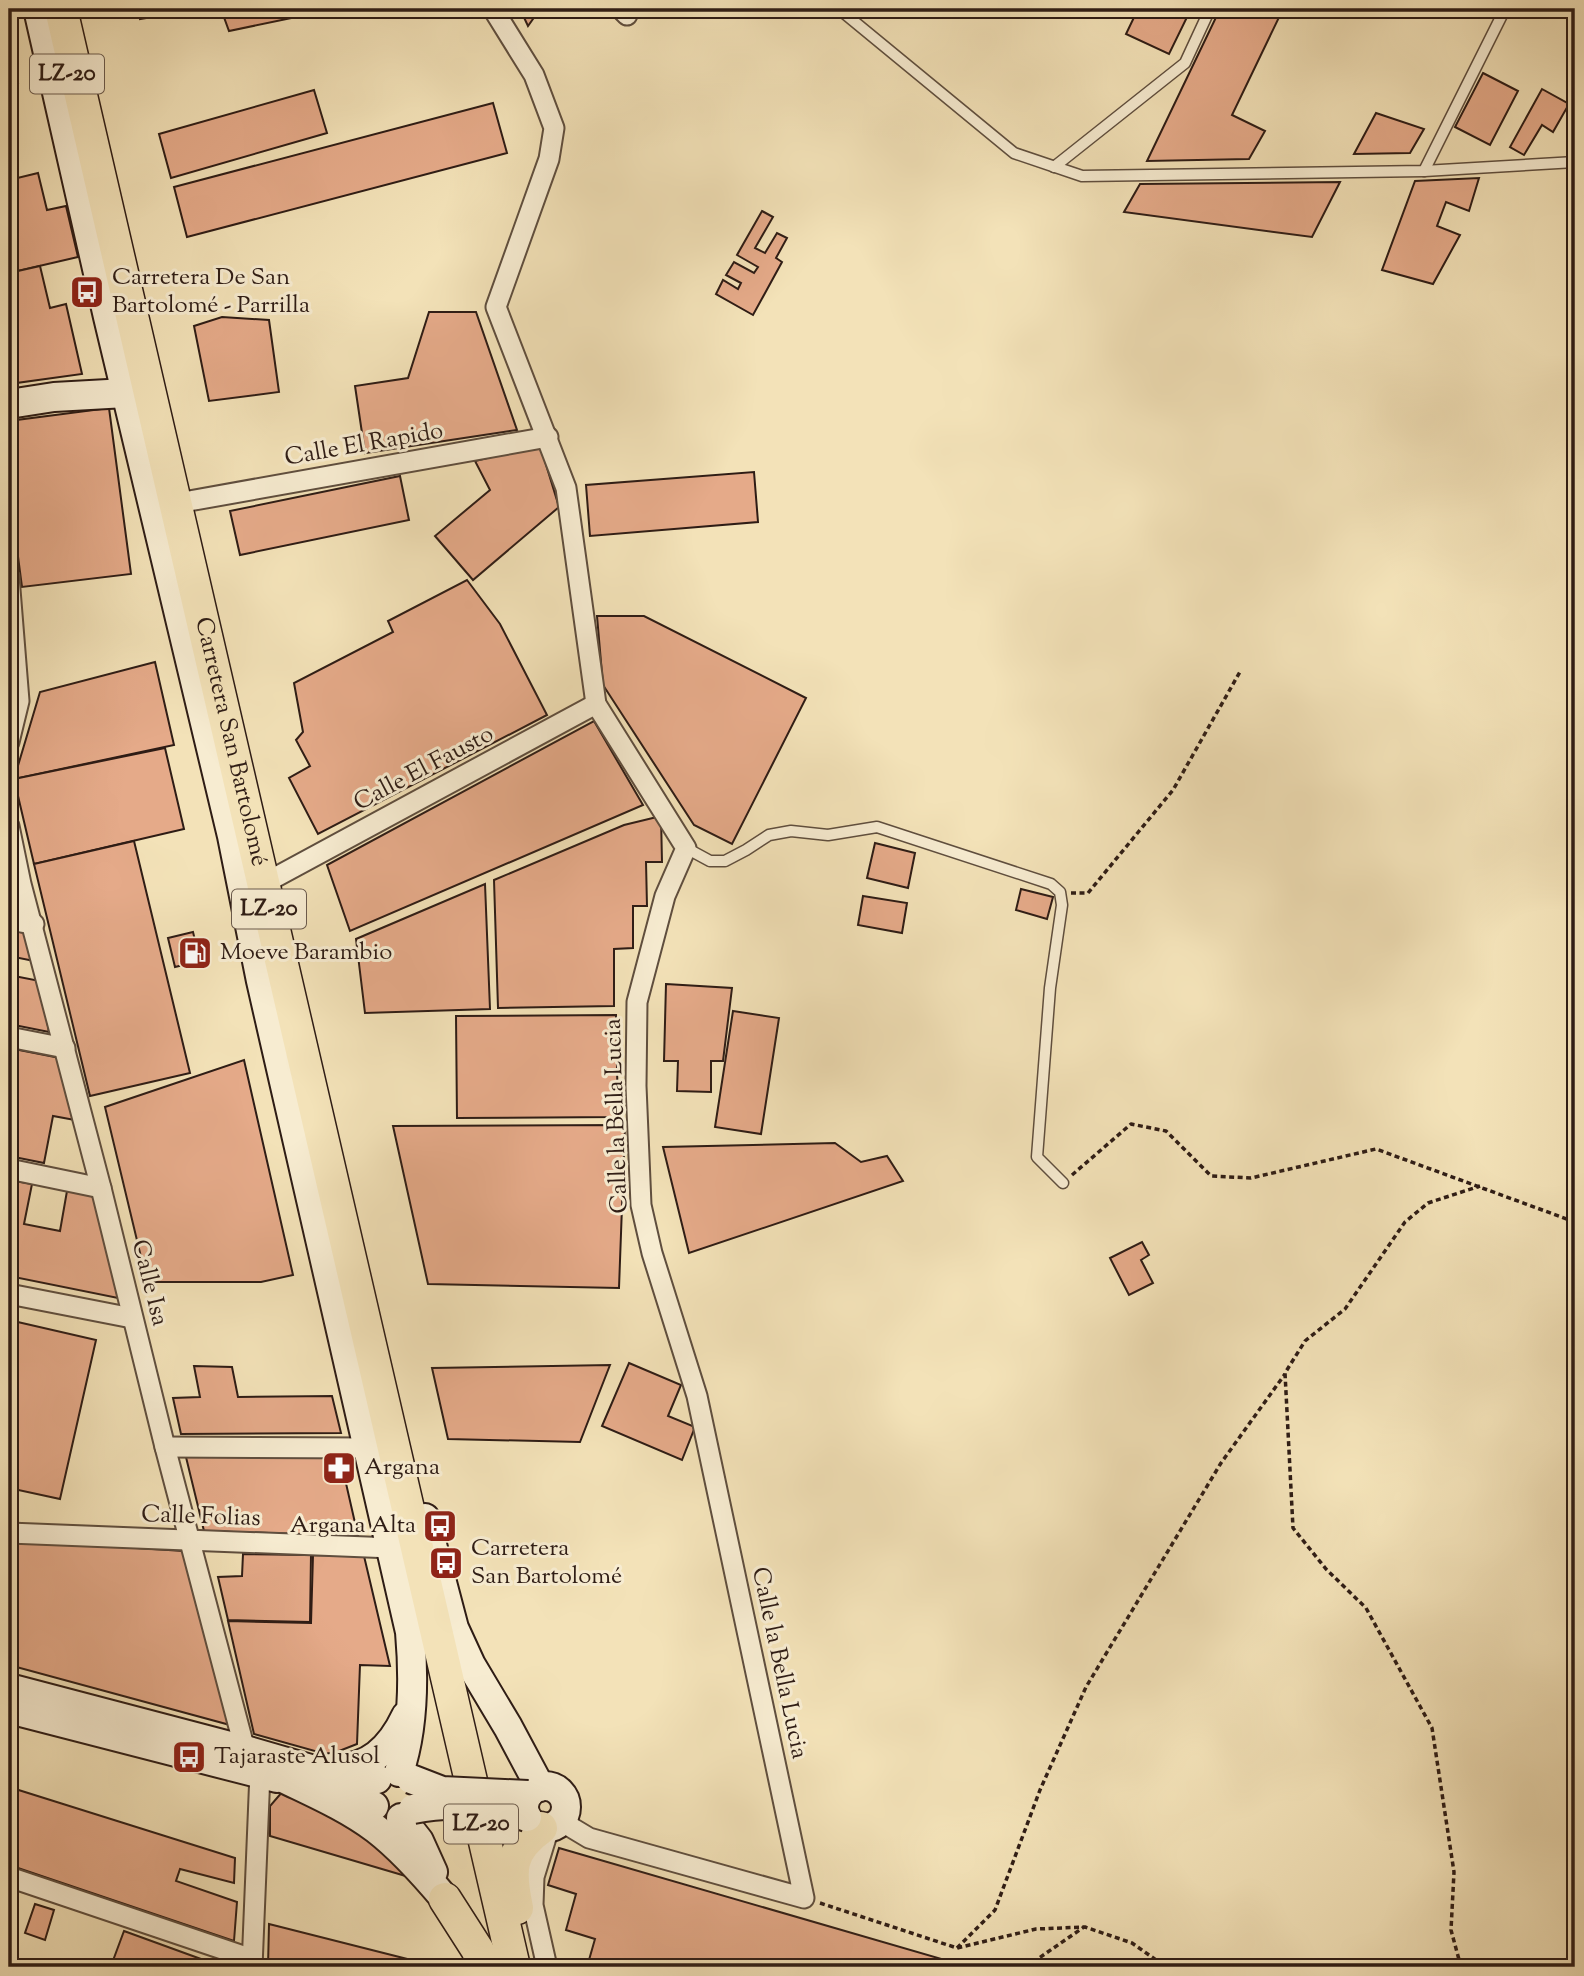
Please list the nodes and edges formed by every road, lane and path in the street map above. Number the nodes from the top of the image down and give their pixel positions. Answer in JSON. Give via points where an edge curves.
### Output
{"nodes":[{"id":1,"x":38,"y":9,"type":"edge"},
{"id":2,"x":52,"y":9,"type":"edge"},
{"id":3,"x":61,"y":9,"type":"edge"},
{"id":4,"x":75,"y":9,"type":"edge"},
{"id":5,"x":494,"y":9,"type":"edge"},
{"id":6,"x":839,"y":9,"type":"edge"},
{"id":7,"x":1210,"y":9,"type":"edge"},
{"id":8,"x":1506,"y":9,"type":"edge"},
{"id":9,"x":1575,"y":162,"type":"edge"},
{"id":10,"x":1054,"y":167,"type":"junction"},
{"id":11,"x":1424,"y":171,"type":"junction"},
{"id":12,"x":108,"y":317,"type":"junction"},
{"id":13,"x":126,"y":393,"type":"junction"},
{"id":14,"x":54,"y":397,"type":"junction"},
{"id":15,"x":9,"y":404,"type":"edge"},
{"id":16,"x":548,"y":437,"type":"junction"},
{"id":17,"x":189,"y":501,"type":"junction"},
{"id":18,"x":9,"y":578,"type":"edge"},
{"id":19,"x":1241,"y":670,"type":"dead end"},
{"id":20,"x":212,"y":704,"type":"junction"},
{"id":21,"x":596,"y":705,"type":"junction"},
{"id":22,"x":9,"y":742,"type":"edge"},
{"id":23,"x":9,"y":827,"type":"edge"},
{"id":24,"x":232,"y":836,"type":"junction"},
{"id":25,"x":686,"y":848,"type":"junction"},
{"id":26,"x":276,"y":877,"type":"junction"},
{"id":27,"x":1060,"y":892,"type":"junction"},
{"id":28,"x":9,"y":920,"type":"edge"},
{"id":29,"x":34,"y":925,"type":"junction"},
{"id":30,"x":267,"y":943,"type":"junction"},
{"id":31,"x":9,"y":1037,"type":"edge"},
{"id":32,"x":65,"y":1048,"type":"junction"},
{"id":33,"x":9,"y":1169,"type":"edge"},
{"id":34,"x":1063,"y":1184,"type":"joint"},
{"id":35,"x":1480,"y":1186,"type":"junction"},
{"id":36,"x":101,"y":1188,"type":"junction"},
{"id":37,"x":1575,"y":1222,"type":"edge"},
{"id":38,"x":9,"y":1294,"type":"edge"},
{"id":39,"x":132,"y":1318,"type":"junction"},
{"id":40,"x":1285,"y":1373,"type":"junction"},
{"id":41,"x":164,"y":1447,"type":"junction"},
{"id":42,"x":368,"y":1448,"type":"junction"},
{"id":43,"x":9,"y":1533,"type":"edge"},
{"id":44,"x":191,"y":1542,"type":"junction"},
{"id":45,"x":392,"y":1548,"type":"junction"},
{"id":46,"x":9,"y":1688,"type":"edge"},
{"id":47,"x":411,"y":1704,"type":"junction"},
{"id":48,"x":9,"y":1709,"type":"edge"},
{"id":49,"x":273,"y":1767,"type":"junction"},
{"id":50,"x":390,"y":1784,"type":"junction"},
{"id":51,"x":541,"y":1812,"type":"junction"},
{"id":52,"x":407,"y":1813,"type":"junction"},
{"id":53,"x":9,"y":1877,"type":"edge"},
{"id":54,"x":804,"y":1898,"type":"junction"},
{"id":55,"x":445,"y":1899,"type":"junction"},
{"id":56,"x":1085,"y":1927,"type":"junction"},
{"id":57,"x":957,"y":1948,"type":"junction"},
{"id":58,"x":252,"y":1963,"type":"edge"},
{"id":59,"x":486,"y":1967,"type":"edge"},
{"id":60,"x":505,"y":1967,"type":"edge"},
{"id":61,"x":514,"y":1967,"type":"edge"},
{"id":62,"x":529,"y":1967,"type":"edge"},
{"id":63,"x":547,"y":1967,"type":"edge"},
{"id":64,"x":1026,"y":1967,"type":"edge"},
{"id":65,"x":1166,"y":1967,"type":"edge"},
{"id":66,"x":1461,"y":1967,"type":"edge"}],
"edges":[{"from":1,"to":12,"type":"street","name":"Carretera San Bartolomé"},
{"from":2,"to":20,"type":"main road","name":"Carretera San Bartolomé","number":"LZ-20"},
{"from":3,"to":61,"type":"main road","name":"Carretera San Bartolomé","number":"LZ-20"},
{"from":4,"to":17,"type":"street","name":"Carretera San Bartolomé"},
{"from":5,"to":16,"type":"street","via":[[534,75],[554,128],[549,159],[496,307]]},
{"from":6,"to":10,"type":"lane","via":[[1014,153]]},
{"from":7,"to":10,"type":"lane","via":[[1185,63]]},
{"from":8,"to":11,"type":"lane"},
{"from":9,"to":11,"type":"lane"},
{"from":10,"to":11,"type":"lane","via":[[1082,176]]},
{"from":12,"to":13,"type":"street","name":"Carretera San Bartolomé"},
{"from":12,"to":14,"type":"street","via":[[110,362],[102,374]]},
{"from":13,"to":14,"type":"street"},
{"from":13,"to":24,"type":"street","name":"Carretera San Bartolomé"},
{"from":14,"to":15,"type":"street"},
{"from":16,"to":17,"type":"street","name":"Calle El Rapido"},
{"from":16,"to":21,"type":"street","via":[[566,488]]},
{"from":17,"to":26,"type":"street","name":"Carretera San Bartolomé"},
{"from":18,"to":22,"type":"street","via":[[19,701]]},
{"from":19,"to":27,"type":"path","via":[[1173,790],[1088,893]]},
{"from":20,"to":24,"type":"main road"},
{"from":20,"to":30,"type":"main road","name":"Carretera San Bartolomé","number":"LZ-20"},
{"from":21,"to":25,"type":"street"},
{"from":21,"to":26,"type":"street","name":"Calle El Fausto"},
{"from":23,"to":29,"type":"street","name":"Calle Isa"},
{"from":24,"to":30,"type":"main road"},
{"from":24,"to":42,"type":"street","name":"Carretera San Bartolomé"},
{"from":25,"to":27,"type":"lane","via":[[710,861],[725,860],[769,835],[790,831],[828,835],[877,827],[1051,884]]},
{"from":25,"to":54,"type":"street","name":"Calle la Bella Lucia","via":[[665,896],[636,1002],[641,1205],[697,1396]]},
{"from":26,"to":51,"type":"street","name":"Carretera San Bartolomé","via":[[402,1432],[454,1628],[508,1727]]},
{"from":27,"to":34,"type":"lane","via":[[1037,1157]]},
{"from":28,"to":29,"type":"street"},
{"from":29,"to":32,"type":"street","name":"Calle Isa"},
{"from":30,"to":60,"type":"main road","name":"Carretera San Bartolomé","number":"LZ-20"},
{"from":31,"to":32,"type":"street"},
{"from":32,"to":36,"type":"street","name":"Calle Isa"},
{"from":33,"to":36,"type":"street"},
{"from":34,"to":35,"type":"path","via":[[1131,1124],[1166,1130],[1211,1176],[1251,1178],[1376,1149]]},
{"from":35,"to":37,"type":"path"},
{"from":35,"to":40,"type":"path","via":[[1428,1203],[1405,1222],[1345,1309],[1305,1341]]},
{"from":36,"to":39,"type":"street","name":"Calle Isa"},
{"from":38,"to":39,"type":"street"},
{"from":39,"to":41,"type":"street","name":"Calle Isa"},
{"from":40,"to":57,"type":"path","via":[[1221,1463],[1086,1687],[1040,1790],[995,1910]]},
{"from":40,"to":66,"type":"path","via":[[1293,1528],[1325,1569],[1366,1608],[1432,1728],[1454,1872],[1451,1930]]},
{"from":41,"to":42,"type":"street"},
{"from":41,"to":44,"type":"street","name":"Calle Isa"},
{"from":42,"to":45,"type":"street","name":"Carretera San Bartolomé"},
{"from":43,"to":44,"type":"street","name":"Calle Folias"},
{"from":44,"to":45,"type":"street","name":"Calle Folias"},
{"from":44,"to":49,"type":"street","name":"Calle Isa"},
{"from":45,"to":47,"type":"street","name":"Carretera San Bartolomé","via":[[411,1632]]},
{"from":46,"to":49,"type":"street"},
{"from":47,"to":49,"type":"street","via":[[389,1744],[374,1759],[347,1769]]},
{"from":47,"to":50,"type":"street","name":"Carretera San Bartolomé","via":[[407,1746]]},
{"from":48,"to":49,"type":"street"},
{"from":49,"to":50,"type":"street"},
{"from":49,"to":55,"type":"street","via":[[376,1829]]},
{"from":49,"to":58,"type":"street","name":"Calle Isa"},
{"from":50,"to":51,"type":"street","bridge":true},
{"from":50,"to":52,"type":"street","name":"Carretera San Bartolomé","via":[[418,1794]]},
{"from":50,"to":52,"type":"street","via":[[385,1816]]},
{"from":51,"to":52,"type":"street","bridge":true,"via":[[440,1803]]},
{"from":51,"to":54,"type":"street","via":[[589,1838]]},
{"from":51,"to":62,"type":"main road","via":[[512,1867]]},
{"from":51,"to":63,"type":"street","via":[[533,1905]]},
{"from":52,"to":55,"type":"street"},
{"from":53,"to":58,"type":"street"},
{"from":54,"to":57,"type":"path"},
{"from":55,"to":59,"type":"main road"},
{"from":56,"to":57,"type":"path","via":[[1036,1929]]},
{"from":56,"to":64,"type":"path"},
{"from":56,"to":65,"type":"path","via":[[1132,1943]]}]}
